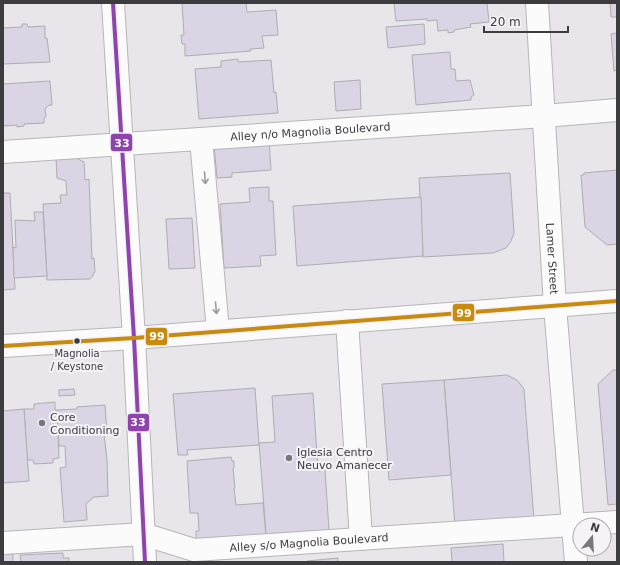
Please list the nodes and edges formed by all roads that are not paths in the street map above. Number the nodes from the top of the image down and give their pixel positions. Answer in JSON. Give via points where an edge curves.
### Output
{"nodes":[{"id":1,"x":113,"y":3,"type":"edge"},
{"id":2,"x":537,"y":3,"type":"edge"},
{"id":3,"x":617,"y":110,"type":"edge"},
{"id":4,"x":544,"y":116,"type":"junction"},
{"id":5,"x":201,"y":139,"type":"junction"},
{"id":6,"x":122,"y":144,"type":"junction"},
{"id":7,"x":3,"y":152,"type":"edge"},
{"id":8,"x":617,"y":301,"type":"edge"},
{"id":9,"x":555,"y":306,"type":"junction"},
{"id":10,"x":347,"y":321,"type":"junction"},
{"id":11,"x":218,"y":332,"type":"junction"},
{"id":12,"x":134,"y":338,"type":"junction"},
{"id":13,"x":3,"y":346,"type":"edge"},
{"id":14,"x":573,"y":517,"type":"edge"},
{"id":15,"x":572,"y":525,"type":"edge"},
{"id":16,"x":143,"y":534,"type":"junction"},
{"id":17,"x":361,"y":539,"type":"junction"},
{"id":18,"x":3,"y":543,"type":"edge"},
{"id":19,"x":145,"y":562,"type":"edge"}],
"edges":[{"from":1,"to":6,"type":"street"},
{"from":2,"to":4,"type":"street","name":"Lamer Street"},
{"from":3,"to":4,"type":"street","name":"Alley n/o Magnolia Boulevard"},
{"from":4,"to":5,"type":"street","name":"Alley n/o Magnolia Boulevard"},
{"from":4,"to":9,"type":"street","name":"Lamer Street"},
{"from":5,"to":6,"type":"street","name":"Alley n/o Magnolia Boulevard"},
{"from":5,"to":11,"type":"street","one_way":true},
{"from":6,"to":7,"type":"street","name":"Alley n/o Magnolia Boulevard"},
{"from":6,"to":12,"type":"street"},
{"from":8,"to":9,"type":"street"},
{"from":9,"to":10,"type":"street"},
{"from":9,"to":14,"type":"street","name":"Lamer Street"},
{"from":10,"to":11,"type":"street"},
{"from":10,"to":17,"type":"street"},
{"from":11,"to":12,"type":"street"},
{"from":12,"to":13,"type":"street"},
{"from":12,"to":16,"type":"street"},
{"from":15,"to":17,"type":"street","name":"Alley s/o Magnolia Boulevard"},
{"from":16,"to":17,"type":"street","name":"Alley s/o Magnolia Boulevard","via":[[194,550]]},
{"from":16,"to":18,"type":"street","name":"Alley s/o Magnolia Boulevard"},
{"from":16,"to":19,"type":"street"}]}
